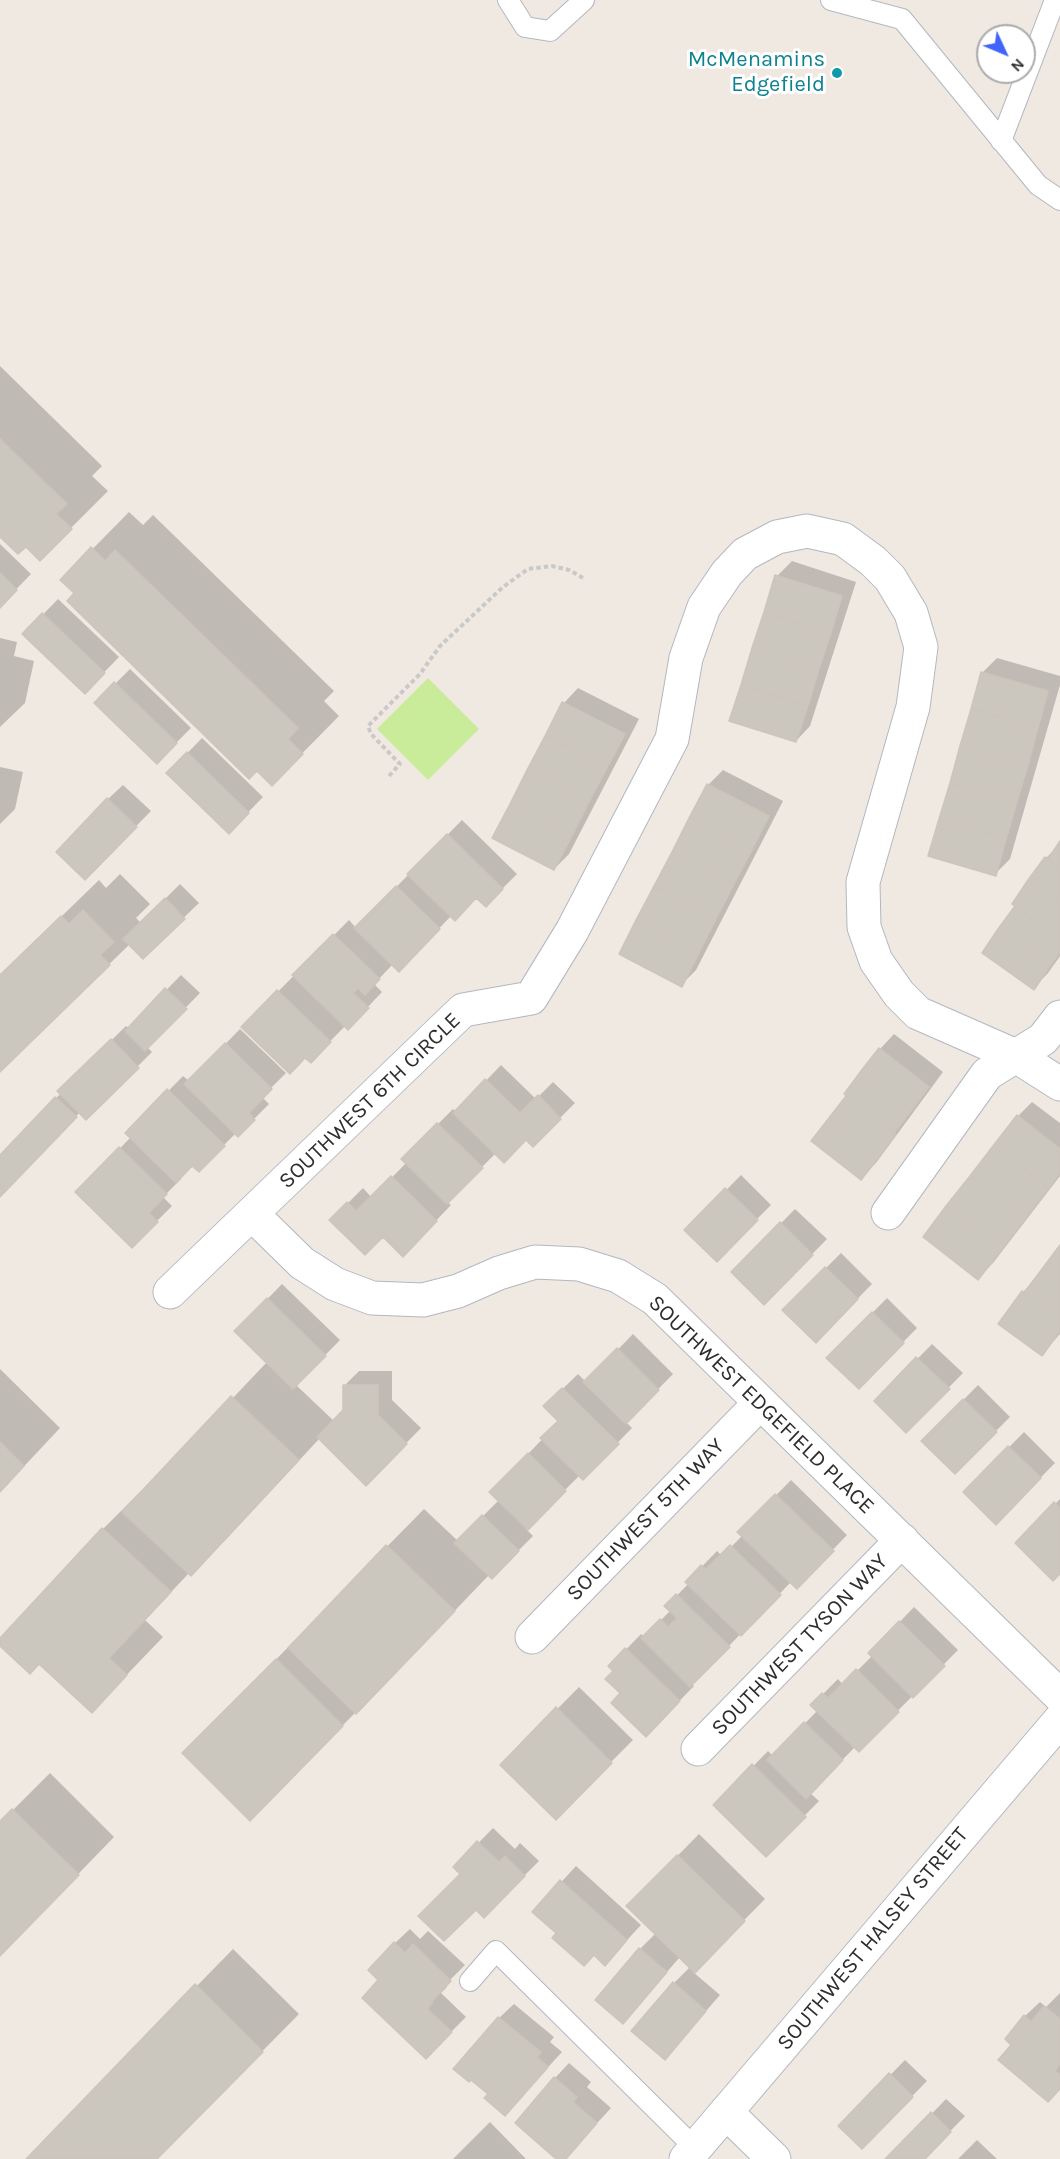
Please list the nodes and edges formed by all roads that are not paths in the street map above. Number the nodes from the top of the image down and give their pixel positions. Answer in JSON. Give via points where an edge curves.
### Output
{"nodes":[{"id":1,"x":508,"y":0,"type":"edge"},
{"id":2,"x":584,"y":0,"type":"edge"},
{"id":3,"x":831,"y":0,"type":"edge"},
{"id":4,"x":1055,"y":0,"type":"edge"},
{"id":5,"x":1001,"y":141,"type":"junction"},
{"id":6,"x":1060,"y":200,"type":"edge"},
{"id":7,"x":1060,"y":1017,"type":"edge"},
{"id":8,"x":1016,"y":1056,"type":"junction"},
{"id":9,"x":1060,"y":1084,"type":"edge"},
{"id":10,"x":888,"y":1213,"type":"dead end"},
{"id":11,"x":252,"y":1214,"type":"junction"},
{"id":12,"x":170,"y":1292,"type":"dead end"},
{"id":13,"x":760,"y":1403,"type":"junction"},
{"id":14,"x":902,"y":1540,"type":"junction"},
{"id":15,"x":532,"y":1636,"type":"dead end"},
{"id":16,"x":1060,"y":1696,"type":"edge"},
{"id":17,"x":1060,"y":1720,"type":"edge"},
{"id":18,"x":698,"y":1749,"type":"dead end"},
{"id":19,"x":470,"y":1981,"type":"dead end"},
{"id":20,"x":726,"y":2112,"type":"junction"},
{"id":21,"x":691,"y":2154,"type":"edge"},
{"id":22,"x":774,"y":2159,"type":"edge"}],
"edges":[{"from":1,"to":2,"type":"lane","via":[[525,27],[550,31]]},
{"from":3,"to":5,"type":"lane","via":[[902,19]]},
{"from":4,"to":5,"type":"lane"},
{"from":5,"to":6,"type":"lane","via":[[1038,185]]},
{"from":7,"to":8,"type":"street","via":[[1042,1039]]},
{"from":8,"to":9,"type":"street"},
{"from":8,"to":10,"type":"street","via":[[987,1074]]},
{"from":8,"to":11,"type":"street","name":"SOUTHWEST 6TH CIRCLE","via":[[918,1013],[876,961],[864,927],[863,882],[913,707],[921,647],[911,613],[890,578],[843,539],[807,531],[777,537],[745,554],[704,607],[686,658],[672,739],[572,931],[531,998],[463,1010]]},
{"from":11,"to":12,"type":"street","name":"SOUTHWEST 6TH CIRCLE"},
{"from":11,"to":13,"type":"street","name":"SOUTHWEST EDGEFIELD PLACE","via":[[302,1263],[335,1284],[372,1298],[423,1300],[459,1291],[535,1262],[579,1264],[618,1276],[655,1299]]},
{"from":13,"to":14,"type":"street","name":"SOUTHWEST EDGEFIELD PLACE"},
{"from":13,"to":15,"type":"street","name":"SOUTHWEST 5TH WAY"},
{"from":14,"to":16,"type":"street","name":"SOUTHWEST EDGEFIELD PLACE"},
{"from":14,"to":18,"type":"street","name":"SOUTHWEST TYSON WAY"},
{"from":17,"to":20,"type":"street","name":"SOUTHWEST HALSEY STREET"},
{"from":19,"to":21,"type":"lane","via":[[496,1951]]},
{"from":20,"to":21,"type":"street","name":"SOUTHWEST HALSEY STREET"},
{"from":20,"to":22,"type":"street"}]}
